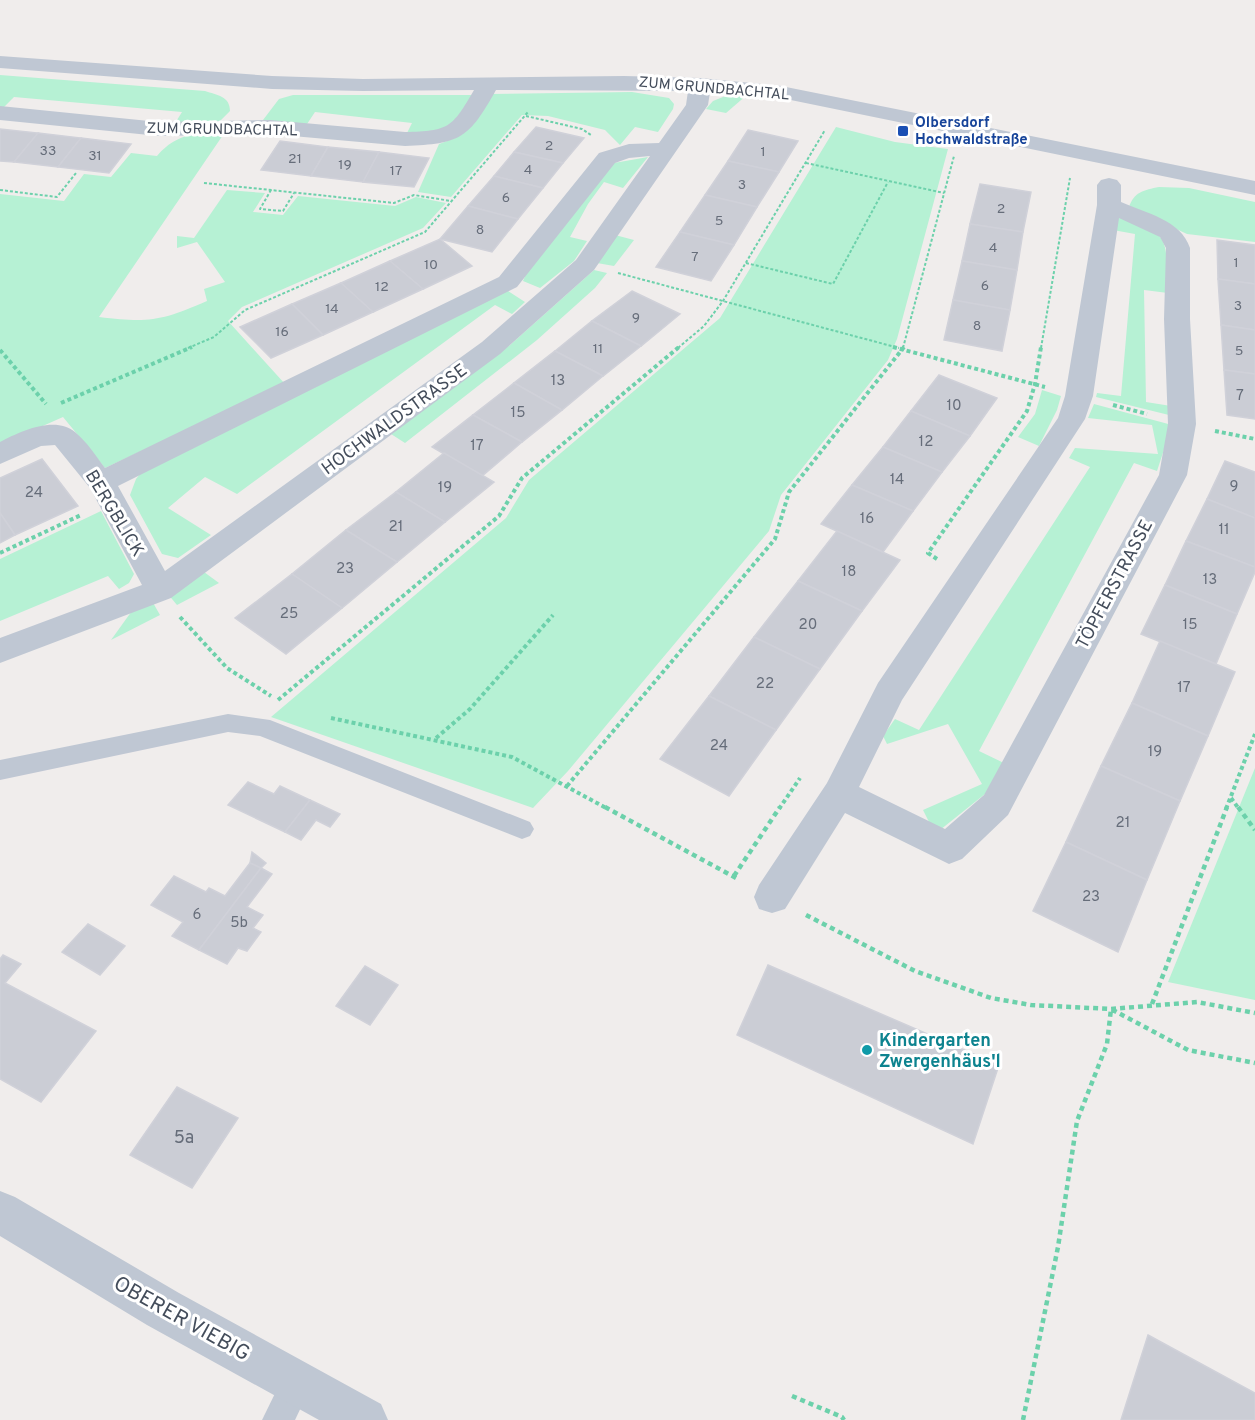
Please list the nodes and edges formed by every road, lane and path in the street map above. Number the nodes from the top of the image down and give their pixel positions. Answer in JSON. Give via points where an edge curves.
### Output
{"nodes":[{"id":1,"x":0,"y":62,"type":"edge"},
{"id":2,"x":489,"y":83,"type":"junction"},
{"id":3,"x":700,"y":84,"type":"junction"},
{"id":4,"x":0,"y":113,"type":"edge"},
{"id":5,"x":826,"y":128,"type":"dead end"},
{"id":6,"x":957,"y":146,"type":"dead end"},
{"id":7,"x":667,"y":150,"type":"junction"},
{"id":8,"x":619,"y":153,"type":"junction"},
{"id":9,"x":1109,"y":159,"type":"junction"},
{"id":10,"x":806,"y":163,"type":"junction"},
{"id":11,"x":1071,"y":171,"type":"dead end"},
{"id":12,"x":76,"y":173,"type":"dead end"},
{"id":13,"x":888,"y":182,"type":"junction"},
{"id":14,"x":204,"y":183,"type":"dead end"},
{"id":15,"x":1255,"y":188,"type":"edge"},
{"id":16,"x":0,"y":190,"type":"edge"},
{"id":17,"x":270,"y":190,"type":"junction"},
{"id":18,"x":294,"y":193,"type":"junction"},
{"id":19,"x":945,"y":193,"type":"junction"},
{"id":20,"x":452,"y":201,"type":"junction"},
{"id":21,"x":1109,"y":205,"type":"junction"},
{"id":22,"x":746,"y":263,"type":"junction"},
{"id":23,"x":615,"y":273,"type":"dead end"},
{"id":24,"x":508,"y":282,"type":"junction"},
{"id":25,"x":545,"y":301,"type":"junction"},
{"id":26,"x":723,"y":301,"type":"junction"},
{"id":27,"x":903,"y":349,"type":"junction"},
{"id":28,"x":0,"y":350,"type":"edge"},
{"id":29,"x":60,"y":403,"type":"dead end"},
{"id":30,"x":49,"y":408,"type":"dead end"},
{"id":31,"x":0,"y":454,"type":"edge"},
{"id":32,"x":106,"y":492,"type":"junction"},
{"id":33,"x":0,"y":553,"type":"edge"},
{"id":34,"x":160,"y":590,"type":"junction"},
{"id":35,"x":553,"y":615,"type":"dead end"},
{"id":36,"x":0,"y":651,"type":"edge"},
{"id":37,"x":277,"y":701,"type":"junction"},
{"id":38,"x":285,"y":704,"type":"dead end"},
{"id":39,"x":323,"y":716,"type":"dead end"},
{"id":40,"x":1255,"y":734,"type":"edge"},
{"id":41,"x":436,"y":739,"type":"junction"},
{"id":42,"x":0,"y":770,"type":"edge"},
{"id":43,"x":567,"y":786,"type":"junction"},
{"id":44,"x":839,"y":793,"type":"junction"},
{"id":45,"x":1230,"y":798,"type":"junction"},
{"id":46,"x":522,"y":829,"type":"dead end"},
{"id":47,"x":1255,"y":830,"type":"edge"},
{"id":48,"x":772,"y":897,"type":"junction"},
{"id":49,"x":1152,"y":1004,"type":"junction"},
{"id":50,"x":1112,"y":1009,"type":"junction"},
{"id":51,"x":1255,"y":1013,"type":"edge"},
{"id":52,"x":1255,"y":1063,"type":"edge"},
{"id":53,"x":0,"y":1212,"type":"edge"},
{"id":54,"x":297,"y":1382,"type":"junction"},
{"id":55,"x":792,"y":1396,"type":"dead end"},
{"id":56,"x":278,"y":1420,"type":"edge"},
{"id":57,"x":365,"y":1420,"type":"edge"},
{"id":58,"x":844,"y":1420,"type":"edge"},
{"id":59,"x":1023,"y":1420,"type":"edge"}],
"edges":[{"from":1,"to":2,"type":"street","name":"ZUM GRUNDBACHTAL","via":[[265,82]]},
{"from":2,"to":3,"type":"street","name":"ZUM GRUNDBACHTAL"},
{"from":2,"to":4,"type":"street","name":"ZUM GRUNDBACHTAL","via":[[456,133],[427,139],[270,127],[159,129]]},
{"from":3,"to":7,"type":"street","name":"HOCHWALDSTRASSE","via":[[697,105]]},
{"from":3,"to":9,"type":"street","name":"ZUM GRUNDBACHTAL","via":[[781,92]]},
{"from":5,"to":10,"type":"path"},
{"from":6,"to":19,"type":"path"},
{"from":7,"to":8,"type":"street","via":[[643,148]]},
{"from":7,"to":25,"type":"street","name":"HOCHWALDSTRASSE","via":[[591,257]]},
{"from":8,"to":20,"type":"path","via":[[582,129],[526,116]]},
{"from":8,"to":24,"type":"street","via":[[607,158]]},
{"from":9,"to":15,"type":"street","name":"ZUM GRUNDBACHTAL"},
{"from":9,"to":21,"type":"street"},
{"from":10,"to":13,"type":"path"},
{"from":10,"to":22,"type":"path"},
{"from":11,"to":27,"type":"path","via":[[1035,384]]},
{"from":12,"to":16,"type":"path","via":[[57,197]]},
{"from":13,"to":19,"type":"path"},
{"from":13,"to":22,"type":"path","via":[[833,284]]},
{"from":14,"to":17,"type":"path"},
{"from":17,"to":18,"type":"path"},
{"from":17,"to":18,"type":"path","via":[[260,209],[283,211]]},
{"from":18,"to":20,"type":"path","via":[[394,203],[414,195]]},
{"from":19,"to":27,"type":"path"},
{"from":20,"to":29,"type":"path","via":[[425,232],[245,310],[214,337]]},
{"from":21,"to":44,"type":"street","via":[[1071,419],[890,693]]},
{"from":21,"to":44,"type":"street","name":"TÖPFERSTRASSE","via":[[1169,232],[1178,248],[1182,424],[1173,475],[996,805],[950,848]]},
{"from":22,"to":26,"type":"path"},
{"from":23,"to":26,"type":"path"},
{"from":24,"to":25,"type":"street"},
{"from":24,"to":32,"type":"street"},
{"from":25,"to":34,"type":"street","name":"HOCHWALDSTRASSE","via":[[491,348]]},
{"from":26,"to":27,"type":"path"},
{"from":26,"to":37,"type":"path","via":[[704,326],[522,478],[499,516]]},
{"from":27,"to":43,"type":"path","via":[[789,492],[775,539]]},
{"from":28,"to":30,"type":"path"},
{"from":31,"to":32,"type":"street","name":"BERGBLICK","via":[[42,434],[56,434],[64,437]]},
{"from":32,"to":33,"type":"path"},
{"from":32,"to":34,"type":"street","name":"BERGBLICK"},
{"from":34,"to":36,"type":"street","name":"HOCHWALDSTRASSE"},
{"from":34,"to":37,"type":"path","via":[[227,668]]},
{"from":35,"to":41,"type":"path","via":[[470,709]]},
{"from":37,"to":38,"type":"path"},
{"from":39,"to":41,"type":"path"},
{"from":40,"to":45,"type":"path"},
{"from":41,"to":43,"type":"path","via":[[512,757]]},
{"from":42,"to":46,"type":"lane","via":[[228,723],[262,727]]},
{"from":43,"to":48,"type":"path"},
{"from":44,"to":48,"type":"street"},
{"from":45,"to":47,"type":"path"},
{"from":45,"to":49,"type":"path"},
{"from":48,"to":50,"type":"path","via":[[915,971],[991,998],[1031,1005]]},
{"from":49,"to":50,"type":"path"},
{"from":49,"to":51,"type":"path","via":[[1197,1002]]},
{"from":50,"to":52,"type":"path","via":[[1188,1050]]},
{"from":50,"to":59,"type":"path","via":[[1107,1044],[1077,1121],[1058,1247]]},
{"from":53,"to":54,"type":"street","name":"OBERER VIEBIG","via":[[163,1309]]},
{"from":54,"to":56,"type":"lane"},
{"from":54,"to":57,"type":"street","name":"OBERER VIEBIG"},
{"from":55,"to":58,"type":"path"}]}
